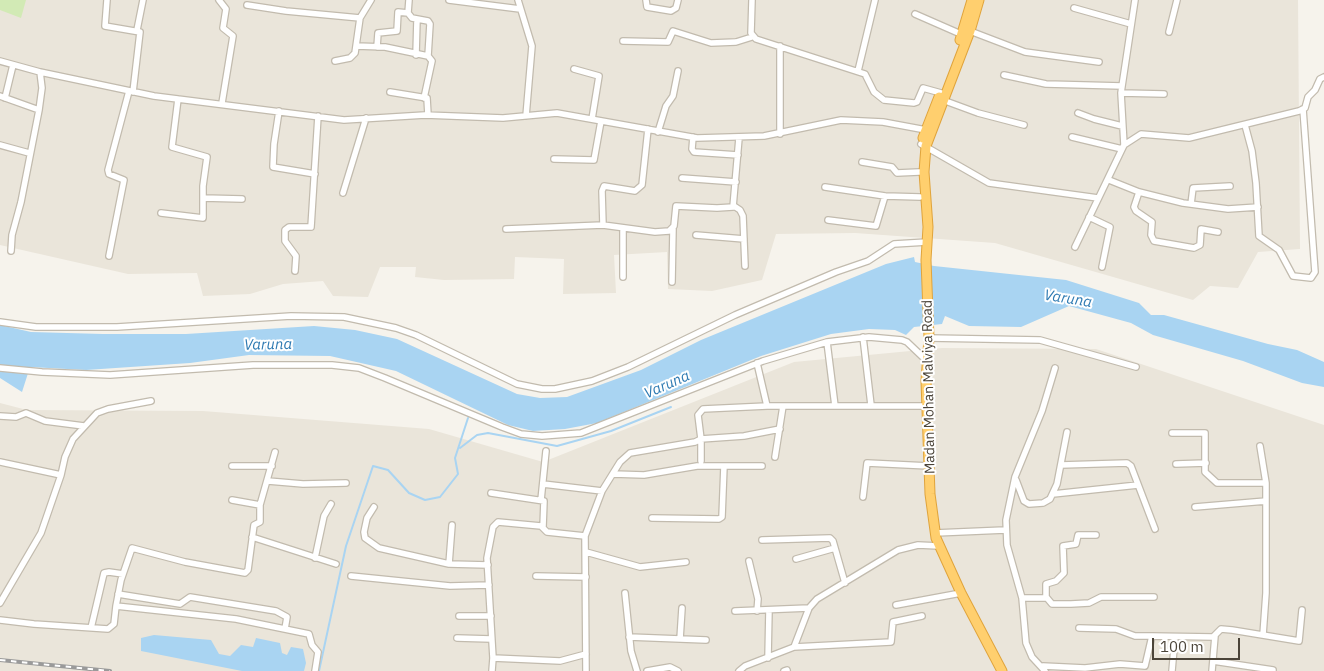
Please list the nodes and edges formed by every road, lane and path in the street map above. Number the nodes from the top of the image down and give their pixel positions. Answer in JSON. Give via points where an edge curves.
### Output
{"nodes":[{"id":1,"x":107,"y":0,"type":"edge"},
{"id":2,"x":143,"y":0,"type":"edge"},
{"id":3,"x":219,"y":0,"type":"edge"},
{"id":4,"x":371,"y":0,"type":"edge"},
{"id":5,"x":409,"y":0,"type":"edge"},
{"id":6,"x":449,"y":0,"type":"edge"},
{"id":7,"x":518,"y":0,"type":"edge"},
{"id":8,"x":646,"y":0,"type":"edge"},
{"id":9,"x":678,"y":0,"type":"edge"},
{"id":10,"x":752,"y":0,"type":"edge"},
{"id":11,"x":875,"y":0,"type":"edge"},
{"id":12,"x":972,"y":0,"type":"edge"},
{"id":13,"x":979,"y":0,"type":"edge"},
{"id":14,"x":1135,"y":0,"type":"edge"},
{"id":15,"x":1177,"y":0,"type":"edge"},
{"id":16,"x":247,"y":5,"type":"dead end"},
{"id":17,"x":520,"y":8,"type":"junction"},
{"id":18,"x":1074,"y":8,"type":"dead end"},
{"id":19,"x":408,"y":12,"type":"junction"},
{"id":20,"x":915,"y":14,"type":"dead end"},
{"id":21,"x":360,"y":18,"type":"junction"},
{"id":22,"x":417,"y":20,"type":"junction"},
{"id":23,"x":1131,"y":24,"type":"junction"},
{"id":24,"x":137,"y":30,"type":"junction"},
{"id":25,"x":1168,"y":32,"type":"dead end"},
{"id":26,"x":966,"y":33,"type":"junction"},
{"id":27,"x":752,"y":36,"type":"junction"},
{"id":28,"x":624,"y":41,"type":"dead end"},
{"id":29,"x":356,"y":46,"type":"junction"},
{"id":30,"x":780,"y":46,"type":"junction"},
{"id":31,"x":377,"y":47,"type":"junction"},
{"id":32,"x":416,"y":55,"type":"junction"},
{"id":33,"x":428,"y":56,"type":"junction"},
{"id":34,"x":0,"y":61,"type":"edge"},
{"id":35,"x":335,"y":61,"type":"dead end"},
{"id":36,"x":1099,"y":62,"type":"dead end"},
{"id":37,"x":13,"y":65,"type":"junction"},
{"id":38,"x":574,"y":69,"type":"dead end"},
{"id":39,"x":858,"y":70,"type":"junction"},
{"id":40,"x":678,"y":71,"type":"dead end"},
{"id":41,"x":40,"y":72,"type":"junction"},
{"id":42,"x":1004,"y":75,"type":"dead end"},
{"id":43,"x":1324,"y":77,"type":"edge"},
{"id":44,"x":1121,"y":90,"type":"junction"},
{"id":45,"x":131,"y":91,"type":"junction"},
{"id":46,"x":390,"y":92,"type":"dead end"},
{"id":47,"x":1164,"y":94,"type":"dead end"},
{"id":48,"x":2,"y":97,"type":"edge"},
{"id":49,"x":941,"y":97,"type":"junction"},
{"id":50,"x":424,"y":98,"type":"junction"},
{"id":51,"x":178,"y":99,"type":"junction"},
{"id":52,"x":222,"y":103,"type":"junction"},
{"id":53,"x":1303,"y":109,"type":"junction"},
{"id":54,"x":39,"y":110,"type":"junction"},
{"id":55,"x":279,"y":111,"type":"junction"},
{"id":56,"x":1078,"y":113,"type":"dead end"},
{"id":57,"x":428,"y":115,"type":"junction"},
{"id":58,"x":318,"y":116,"type":"junction"},
{"id":59,"x":526,"y":116,"type":"junction"},
{"id":60,"x":366,"y":118,"type":"junction"},
{"id":61,"x":592,"y":119,"type":"junction"},
{"id":62,"x":601,"y":121,"type":"junction"},
{"id":63,"x":1245,"y":124,"type":"junction"},
{"id":64,"x":1024,"y":125,"type":"dead end"},
{"id":65,"x":1122,"y":126,"type":"junction"},
{"id":66,"x":648,"y":130,"type":"junction"},
{"id":67,"x":926,"y":130,"type":"junction"},
{"id":68,"x":658,"y":132,"type":"junction"},
{"id":69,"x":780,"y":134,"type":"junction"},
{"id":70,"x":693,"y":137,"type":"junction"},
{"id":71,"x":1072,"y":137,"type":"dead end"},
{"id":72,"x":739,"y":138,"type":"junction"},
{"id":73,"x":0,"y":145,"type":"edge"},
{"id":74,"x":923,"y":145,"type":"junction"},
{"id":75,"x":1124,"y":147,"type":"junction"},
{"id":76,"x":29,"y":153,"type":"junction"},
{"id":77,"x":738,"y":155,"type":"junction"},
{"id":78,"x":554,"y":159,"type":"dead end"},
{"id":79,"x":862,"y":162,"type":"dead end"},
{"id":80,"x":919,"y":172,"type":"junction"},
{"id":81,"x":315,"y":174,"type":"junction"},
{"id":82,"x":682,"y":178,"type":"dead end"},
{"id":83,"x":1109,"y":180,"type":"junction"},
{"id":84,"x":736,"y":182,"type":"junction"},
{"id":85,"x":1230,"y":186,"type":"dead end"},
{"id":86,"x":826,"y":187,"type":"dead end"},
{"id":87,"x":1139,"y":192,"type":"junction"},
{"id":88,"x":343,"y":193,"type":"dead end"},
{"id":89,"x":885,"y":196,"type":"junction"},
{"id":90,"x":920,"y":197,"type":"junction"},
{"id":91,"x":203,"y":198,"type":"junction"},
{"id":92,"x":1098,"y":198,"type":"junction"},
{"id":93,"x":242,"y":199,"type":"dead end"},
{"id":94,"x":1191,"y":204,"type":"junction"},
{"id":95,"x":734,"y":206,"type":"junction"},
{"id":96,"x":1258,"y":207,"type":"junction"},
{"id":97,"x":161,"y":213,"type":"dead end"},
{"id":98,"x":1089,"y":217,"type":"junction"},
{"id":99,"x":828,"y":220,"type":"dead end"},
{"id":100,"x":603,"y":225,"type":"junction"},
{"id":101,"x":623,"y":228,"type":"junction"},
{"id":102,"x":506,"y":229,"type":"dead end"},
{"id":103,"x":673,"y":229,"type":"junction"},
{"id":104,"x":1218,"y":232,"type":"dead end"},
{"id":105,"x":696,"y":235,"type":"dead end"},
{"id":106,"x":744,"y":239,"type":"junction"},
{"id":107,"x":927,"y":240,"type":"junction"},
{"id":108,"x":1075,"y":247,"type":"dead end"},
{"id":109,"x":11,"y":250,"type":"dead end"},
{"id":110,"x":109,"y":256,"type":"dead end"},
{"id":111,"x":745,"y":266,"type":"dead end"},
{"id":112,"x":1102,"y":267,"type":"dead end"},
{"id":113,"x":295,"y":271,"type":"dead end"},
{"id":114,"x":623,"y":277,"type":"dead end"},
{"id":115,"x":672,"y":282,"type":"dead end"},
{"id":116,"x":0,"y":322,"type":"edge"},
{"id":117,"x":862,"y":337,"type":"junction"},
{"id":118,"x":929,"y":338,"type":"junction"},
{"id":119,"x":827,"y":342,"type":"junction"},
{"id":120,"x":927,"y":360,"type":"junction"},
{"id":121,"x":757,"y":363,"type":"junction"},
{"id":122,"x":1136,"y":367,"type":"dead end"},
{"id":123,"x":0,"y":368,"type":"edge"},
{"id":124,"x":1055,"y":368,"type":"dead end"},
{"id":125,"x":151,"y":400,"type":"dead end"},
{"id":126,"x":871,"y":405,"type":"junction"},
{"id":127,"x":768,"y":406,"type":"junction"},
{"id":128,"x":783,"y":406,"type":"junction"},
{"id":129,"x":835,"y":406,"type":"junction"},
{"id":130,"x":927,"y":406,"type":"junction"},
{"id":131,"x":0,"y":416,"type":"edge"},
{"id":132,"x":84,"y":426,"type":"junction"},
{"id":133,"x":780,"y":429,"type":"junction"},
{"id":134,"x":1067,"y":432,"type":"dead end"},
{"id":135,"x":1172,"y":433,"type":"dead end"},
{"id":136,"x":701,"y":438,"type":"junction"},
{"id":137,"x":1260,"y":446,"type":"dead end"},
{"id":138,"x":546,"y":451,"type":"dead end"},
{"id":139,"x":275,"y":452,"type":"dead end"},
{"id":140,"x":775,"y":457,"type":"dead end"},
{"id":141,"x":701,"y":461,"type":"dead end"},
{"id":142,"x":0,"y":462,"type":"edge"},
{"id":143,"x":1206,"y":462,"type":"junction"},
{"id":144,"x":1176,"y":464,"type":"dead end"},
{"id":145,"x":1061,"y":465,"type":"junction"},
{"id":146,"x":232,"y":466,"type":"dead end"},
{"id":147,"x":272,"y":466,"type":"junction"},
{"id":148,"x":724,"y":466,"type":"junction"},
{"id":149,"x":762,"y":466,"type":"dead end"},
{"id":150,"x":929,"y":466,"type":"junction"},
{"id":151,"x":613,"y":474,"type":"junction"},
{"id":152,"x":61,"y":475,"type":"junction"},
{"id":153,"x":1015,"y":478,"type":"junction"},
{"id":154,"x":268,"y":481,"type":"junction"},
{"id":155,"x":1266,"y":482,"type":"junction"},
{"id":156,"x":346,"y":483,"type":"dead end"},
{"id":157,"x":542,"y":484,"type":"junction"},
{"id":158,"x":1138,"y":485,"type":"junction"},
{"id":159,"x":602,"y":491,"type":"junction"},
{"id":160,"x":491,"y":493,"type":"dead end"},
{"id":161,"x":1053,"y":494,"type":"junction"},
{"id":162,"x":863,"y":496,"type":"dead end"},
{"id":163,"x":232,"y":500,"type":"dead end"},
{"id":164,"x":541,"y":500,"type":"junction"},
{"id":165,"x":1266,"y":501,"type":"junction"},
{"id":166,"x":331,"y":504,"type":"dead end"},
{"id":167,"x":260,"y":505,"type":"junction"},
{"id":168,"x":374,"y":506,"type":"dead end"},
{"id":169,"x":1195,"y":507,"type":"dead end"},
{"id":170,"x":652,"y":518,"type":"dead end"},
{"id":171,"x":452,"y":525,"type":"dead end"},
{"id":172,"x":543,"y":526,"type":"junction"},
{"id":173,"x":1155,"y":529,"type":"dead end"},
{"id":174,"x":1005,"y":530,"type":"junction"},
{"id":175,"x":935,"y":533,"type":"junction"},
{"id":176,"x":1096,"y":535,"type":"dead end"},
{"id":177,"x":585,"y":536,"type":"junction"},
{"id":178,"x":252,"y":537,"type":"junction"},
{"id":179,"x":762,"y":540,"type":"dead end"},
{"id":180,"x":939,"y":546,"type":"junction"},
{"id":181,"x":835,"y":548,"type":"junction"},
{"id":182,"x":586,"y":552,"type":"junction"},
{"id":183,"x":315,"y":558,"type":"junction"},
{"id":184,"x":796,"y":559,"type":"dead end"},
{"id":185,"x":749,"y":561,"type":"dead end"},
{"id":186,"x":686,"y":562,"type":"dead end"},
{"id":187,"x":336,"y":564,"type":"dead end"},
{"id":188,"x":449,"y":564,"type":"junction"},
{"id":189,"x":488,"y":565,"type":"junction"},
{"id":190,"x":122,"y":574,"type":"junction"},
{"id":191,"x":351,"y":576,"type":"dead end"},
{"id":192,"x":536,"y":576,"type":"dead end"},
{"id":193,"x":586,"y":577,"type":"junction"},
{"id":194,"x":845,"y":583,"type":"junction"},
{"id":195,"x":489,"y":585,"type":"junction"},
{"id":196,"x":625,"y":593,"type":"dead end"},
{"id":197,"x":961,"y":593,"type":"junction"},
{"id":198,"x":118,"y":594,"type":"junction"},
{"id":199,"x":1154,"y":597,"type":"dead end"},
{"id":200,"x":1022,"y":598,"type":"junction"},
{"id":201,"x":1046,"y":598,"type":"junction"},
{"id":202,"x":0,"y":603,"type":"edge"},
{"id":203,"x":896,"y":605,"type":"dead end"},
{"id":204,"x":116,"y":606,"type":"junction"},
{"id":205,"x":682,"y":608,"type":"dead end"},
{"id":206,"x":809,"y":608,"type":"junction"},
{"id":207,"x":769,"y":610,"type":"junction"},
{"id":208,"x":1302,"y":610,"type":"dead end"},
{"id":209,"x":735,"y":611,"type":"dead end"},
{"id":210,"x":757,"y":611,"type":"junction"},
{"id":211,"x":459,"y":616,"type":"dead end"},
{"id":212,"x":491,"y":616,"type":"junction"},
{"id":213,"x":922,"y":616,"type":"dead end"},
{"id":214,"x":0,"y":620,"type":"edge"},
{"id":215,"x":91,"y":628,"type":"junction"},
{"id":216,"x":1079,"y":628,"type":"dead end"},
{"id":217,"x":285,"y":629,"type":"junction"},
{"id":218,"x":1263,"y":635,"type":"junction"},
{"id":219,"x":1152,"y":636,"type":"junction"},
{"id":220,"x":1215,"y":636,"type":"junction"},
{"id":221,"x":629,"y":637,"type":"junction"},
{"id":222,"x":1175,"y":637,"type":"junction"},
{"id":223,"x":457,"y":638,"type":"dead end"},
{"id":224,"x":491,"y":639,"type":"junction"},
{"id":225,"x":680,"y":639,"type":"junction"},
{"id":226,"x":706,"y":640,"type":"dead end"},
{"id":227,"x":794,"y":647,"type":"junction"},
{"id":228,"x":586,"y":654,"type":"junction"},
{"id":229,"x":493,"y":658,"type":"junction"},
{"id":230,"x":768,"y":658,"type":"junction"},
{"id":231,"x":1213,"y":661,"type":"junction"},
{"id":232,"x":1044,"y":669,"type":"edge"},
{"id":233,"x":1272,"y":670,"type":"edge"},
{"id":234,"x":315,"y":671,"type":"edge"},
{"id":235,"x":492,"y":671,"type":"edge"},
{"id":236,"x":586,"y":671,"type":"edge"},
{"id":237,"x":636,"y":671,"type":"edge"},
{"id":238,"x":647,"y":671,"type":"edge"},
{"id":239,"x":678,"y":671,"type":"edge"},
{"id":240,"x":739,"y":671,"type":"edge"},
{"id":241,"x":1002,"y":671,"type":"edge"},
{"id":242,"x":1172,"y":671,"type":"edge"},
{"id":243,"x":1212,"y":671,"type":"edge"}],
"edges":[{"from":1,"to":24,"type":"street","via":[[105,26]]},
{"from":2,"to":24,"type":"street"},
{"from":3,"to":52,"type":"street","via":[[226,9],[224,28],[233,36]]},
{"from":4,"to":21,"type":"street"},
{"from":5,"to":19,"type":"street"},
{"from":6,"to":17,"type":"street"},
{"from":7,"to":17,"type":"street"},
{"from":8,"to":9,"type":"street","via":[[647,7],[671,11],[676,8]]},
{"from":10,"to":27,"type":"street"},
{"from":11,"to":39,"type":"street"},
{"from":12,"to":26,"type":"highway","name":"Madan Mohan Malviya Road"},
{"from":13,"to":26,"type":"highway","name":"Madan Mohan Malviya Road"},
{"from":14,"to":23,"type":"street"},
{"from":15,"to":25,"type":"street"},
{"from":16,"to":21,"type":"street"},
{"from":17,"to":59,"type":"street","via":[[532,46]]},
{"from":18,"to":23,"type":"street"},
{"from":19,"to":22,"type":"street"},
{"from":19,"to":31,"type":"street","via":[[398,12],[397,31],[378,34]]},
{"from":20,"to":26,"type":"street"},
{"from":21,"to":29,"type":"street"},
{"from":22,"to":32,"type":"street"},
{"from":22,"to":33,"type":"street","via":[[430,24]]},
{"from":23,"to":44,"type":"street"},
{"from":24,"to":45,"type":"street","via":[[140,35]]},
{"from":26,"to":36,"type":"street","via":[[1026,52]]},
{"from":26,"to":49,"type":"highway","name":"Madan Mohan Malviya Road"},
{"from":27,"to":28,"type":"street","via":[[736,42],[711,43],[674,32],[668,42]]},
{"from":27,"to":30,"type":"street"},
{"from":29,"to":31,"type":"street"},
{"from":29,"to":35,"type":"street","via":[[353,56]]},
{"from":30,"to":39,"type":"street"},
{"from":30,"to":69,"type":"street"},
{"from":31,"to":32,"type":"street"},
{"from":32,"to":33,"type":"street"},
{"from":33,"to":50,"type":"street","via":[[432,61]]},
{"from":34,"to":37,"type":"street"},
{"from":37,"to":41,"type":"street"},
{"from":37,"to":48,"type":"street"},
{"from":38,"to":61,"type":"street","via":[[599,76]]},
{"from":39,"to":49,"type":"street","via":[[868,77],[874,92],[884,100],[914,103],[923,88]]},
{"from":40,"to":68,"type":"street","via":[[673,96],[666,106]]},
{"from":41,"to":45,"type":"street"},
{"from":41,"to":54,"type":"street"},
{"from":42,"to":44,"type":"street","via":[[1046,84]]},
{"from":43,"to":53,"type":"street","via":[[1308,96]]},
{"from":44,"to":47,"type":"street"},
{"from":44,"to":65,"type":"street"},
{"from":45,"to":51,"type":"street"},
{"from":45,"to":110,"type":"street","via":[[108,170],[108,174],[124,180]]},
{"from":46,"to":50,"type":"street"},
{"from":48,"to":54,"type":"street"},
{"from":49,"to":64,"type":"street"},
{"from":49,"to":67,"type":"highway","name":"Madan Mohan Malviya Road"},
{"from":49,"to":74,"type":"highway","name":"Madan Mohan Malviya Road"},
{"from":50,"to":57,"type":"street","via":[[428,100]]},
{"from":51,"to":52,"type":"street"},
{"from":51,"to":91,"type":"street","via":[[172,147],[207,157]]},
{"from":52,"to":55,"type":"street"},
{"from":53,"to":63,"type":"street"},
{"from":53,"to":96,"type":"street","via":[[1316,272],[1313,277],[1293,276],[1279,250],[1261,239]]},
{"from":54,"to":76,"type":"street"},
{"from":55,"to":58,"type":"street"},
{"from":55,"to":81,"type":"street","via":[[273,167]]},
{"from":56,"to":65,"type":"street"},
{"from":57,"to":59,"type":"street"},
{"from":57,"to":60,"type":"street"},
{"from":58,"to":60,"type":"street","via":[[344,120]]},
{"from":58,"to":81,"type":"street"},
{"from":59,"to":61,"type":"street","via":[[557,113]]},
{"from":60,"to":88,"type":"street"},
{"from":61,"to":62,"type":"street"},
{"from":62,"to":66,"type":"street"},
{"from":62,"to":78,"type":"street","via":[[594,160]]},
{"from":63,"to":75,"type":"street","via":[[1189,138],[1141,134]]},
{"from":63,"to":96,"type":"street","via":[[1252,150]]},
{"from":65,"to":75,"type":"street"},
{"from":66,"to":68,"type":"street"},
{"from":66,"to":100,"type":"street","via":[[642,186],[635,191],[604,186]]},
{"from":67,"to":69,"type":"street","via":[[883,122],[841,120]]},
{"from":67,"to":74,"type":"highway","name":"Madan Mohan Malviya Road"},
{"from":68,"to":70,"type":"street"},
{"from":69,"to":72,"type":"street"},
{"from":70,"to":72,"type":"street"},
{"from":70,"to":77,"type":"street","via":[[694,152]]},
{"from":71,"to":75,"type":"street"},
{"from":72,"to":77,"type":"street"},
{"from":73,"to":76,"type":"street"},
{"from":74,"to":80,"type":"highway","name":"Madan Mohan Malviya Road"},
{"from":74,"to":92,"type":"street","via":[[989,183]]},
{"from":74,"to":107,"type":"highway","name":"Madan Mohan Malviya Road"},
{"from":75,"to":83,"type":"street"},
{"from":76,"to":109,"type":"street"},
{"from":77,"to":84,"type":"street"},
{"from":79,"to":80,"type":"street","via":[[892,167],[897,173]]},
{"from":80,"to":90,"type":"highway","name":"Madan Mohan Malviya Road"},
{"from":81,"to":113,"type":"street","via":[[311,227],[289,227],[285,230],[285,241],[296,256]]},
{"from":82,"to":84,"type":"street"},
{"from":83,"to":87,"type":"street"},
{"from":83,"to":92,"type":"street"},
{"from":84,"to":95,"type":"street"},
{"from":85,"to":94,"type":"street","via":[[1193,188]]},
{"from":86,"to":89,"type":"street"},
{"from":87,"to":94,"type":"street"},
{"from":87,"to":104,"type":"street","via":[[1134,207],[1152,222],[1154,241],[1194,248],[1200,245],[1201,229]]},
{"from":89,"to":90,"type":"street"},
{"from":89,"to":99,"type":"street","via":[[876,226]]},
{"from":90,"to":107,"type":"highway","name":"Madan Mohan Malviya Road"},
{"from":91,"to":93,"type":"street"},
{"from":91,"to":97,"type":"street","via":[[202,219]]},
{"from":92,"to":98,"type":"street"},
{"from":94,"to":96,"type":"street","via":[[1228,209]]},
{"from":95,"to":103,"type":"street","via":[[676,206]]},
{"from":95,"to":106,"type":"street","via":[[742,211]]},
{"from":98,"to":108,"type":"street"},
{"from":98,"to":112,"type":"street","via":[[1110,227]]},
{"from":100,"to":101,"type":"street"},
{"from":100,"to":102,"type":"street"},
{"from":101,"to":103,"type":"street","via":[[655,232]]},
{"from":101,"to":114,"type":"street"},
{"from":103,"to":115,"type":"street"},
{"from":105,"to":106,"type":"street"},
{"from":106,"to":111,"type":"street"},
{"from":107,"to":116,"type":"street","via":[[894,244],[868,261],[735,315],[628,367],[592,381],[555,389],[517,384],[416,335],[344,317],[291,316],[88,328],[36,327]]},
{"from":107,"to":118,"type":"highway","name":"Madan Mohan Malviya Road"},
{"from":117,"to":119,"type":"street"},
{"from":117,"to":120,"type":"street","via":[[907,342]]},
{"from":117,"to":126,"type":"street"},
{"from":118,"to":120,"type":"highway","name":"Madan Mohan Malviya Road"},
{"from":118,"to":122,"type":"street","via":[[1040,340]]},
{"from":119,"to":121,"type":"street"},
{"from":119,"to":129,"type":"street"},
{"from":120,"to":130,"type":"highway","name":"Madan Mohan Malviya Road"},
{"from":121,"to":123,"type":"street","via":[[580,433],[542,436],[521,434],[502,427],[359,368],[253,366],[110,375]]},
{"from":121,"to":127,"type":"street"},
{"from":124,"to":153,"type":"street"},
{"from":125,"to":132,"type":"street","via":[[108,408]]},
{"from":126,"to":129,"type":"street"},
{"from":126,"to":130,"type":"street"},
{"from":127,"to":128,"type":"street"},
{"from":127,"to":136,"type":"street","via":[[704,409],[698,415]]},
{"from":128,"to":129,"type":"street"},
{"from":128,"to":133,"type":"street"},
{"from":130,"to":150,"type":"highway","name":"Madan Mohan Malviya Road"},
{"from":131,"to":132,"type":"street","via":[[16,417],[26,413],[45,421]]},
{"from":132,"to":152,"type":"street","via":[[68,449]]},
{"from":133,"to":136,"type":"street","via":[[744,436]]},
{"from":133,"to":140,"type":"street"},
{"from":134,"to":145,"type":"street"},
{"from":135,"to":143,"type":"street","via":[[1205,433]]},
{"from":136,"to":141,"type":"street"},
{"from":136,"to":151,"type":"street","via":[[695,442],[630,453]]},
{"from":137,"to":155,"type":"street"},
{"from":138,"to":157,"type":"street"},
{"from":139,"to":147,"type":"street"},
{"from":142,"to":152,"type":"street"},
{"from":143,"to":144,"type":"street"},
{"from":143,"to":155,"type":"street","via":[[1206,474],[1217,483]]},
{"from":145,"to":158,"type":"street","via":[[1123,462],[1131,466]]},
{"from":145,"to":161,"type":"street"},
{"from":146,"to":147,"type":"street"},
{"from":147,"to":154,"type":"street"},
{"from":148,"to":149,"type":"street"},
{"from":148,"to":151,"type":"street","via":[[697,466],[644,475]]},
{"from":148,"to":170,"type":"street","via":[[722,517]]},
{"from":150,"to":162,"type":"street","via":[[867,463]]},
{"from":150,"to":175,"type":"highway","name":"Madan Mohan Malviya Road"},
{"from":151,"to":159,"type":"street"},
{"from":152,"to":202,"type":"street","via":[[42,533]]},
{"from":153,"to":161,"type":"street","via":[[1022,499],[1029,504],[1044,503]]},
{"from":153,"to":174,"type":"street"},
{"from":154,"to":156,"type":"street"},
{"from":154,"to":167,"type":"street"},
{"from":155,"to":165,"type":"street"},
{"from":157,"to":159,"type":"street"},
{"from":157,"to":164,"type":"street"},
{"from":158,"to":161,"type":"street"},
{"from":158,"to":173,"type":"street"},
{"from":159,"to":177,"type":"street"},
{"from":160,"to":164,"type":"street"},
{"from":163,"to":167,"type":"street"},
{"from":164,"to":172,"type":"street","via":[[546,506]]},
{"from":165,"to":169,"type":"street"},
{"from":165,"to":218,"type":"street"},
{"from":166,"to":183,"type":"street","via":[[324,516]]},
{"from":167,"to":178,"type":"street","via":[[260,522],[254,525]]},
{"from":168,"to":188,"type":"street","via":[[364,527],[365,538],[379,548]]},
{"from":171,"to":188,"type":"street"},
{"from":172,"to":177,"type":"street","via":[[547,532]]},
{"from":172,"to":189,"type":"street","via":[[496,523]]},
{"from":174,"to":175,"type":"street"},
{"from":174,"to":200,"type":"street"},
{"from":175,"to":180,"type":"highway","name":"Madan Mohan Malviya Road"},
{"from":176,"to":201,"type":"street","via":[[1078,535],[1076,544],[1063,546],[1064,573],[1056,581],[1046,584]]},
{"from":177,"to":182,"type":"street"},
{"from":178,"to":183,"type":"street"},
{"from":178,"to":190,"type":"street","via":[[248,570],[243,574],[136,548],[130,550]]},
{"from":179,"to":181,"type":"street","via":[[830,538]]},
{"from":180,"to":194,"type":"street","via":[[908,546]]},
{"from":180,"to":197,"type":"highway","name":"Madan Mohan Malviya Road"},
{"from":181,"to":184,"type":"street"},
{"from":181,"to":194,"type":"street"},
{"from":182,"to":186,"type":"street","via":[[640,567]]},
{"from":182,"to":193,"type":"street"},
{"from":183,"to":187,"type":"street"},
{"from":185,"to":210,"type":"street","via":[[758,599]]},
{"from":188,"to":189,"type":"street"},
{"from":189,"to":195,"type":"street"},
{"from":190,"to":198,"type":"street"},
{"from":190,"to":215,"type":"street","via":[[104,573]]},
{"from":191,"to":195,"type":"street","via":[[450,586]]},
{"from":192,"to":193,"type":"street"},
{"from":193,"to":228,"type":"street"},
{"from":194,"to":206,"type":"street"},
{"from":195,"to":212,"type":"street"},
{"from":196,"to":221,"type":"street"},
{"from":197,"to":203,"type":"street"},
{"from":197,"to":241,"type":"highway","name":"Madan Mohan Malviya Road"},
{"from":198,"to":204,"type":"street"},
{"from":198,"to":217,"type":"street","via":[[180,604],[190,597],[276,611],[287,617]]},
{"from":199,"to":201,"type":"street","via":[[1101,597],[1089,603],[1071,604],[1052,604]]},
{"from":200,"to":201,"type":"street"},
{"from":200,"to":232,"type":"street","via":[[1026,643],[1032,657]]},
{"from":204,"to":215,"type":"street","via":[[111,628]]},
{"from":204,"to":217,"type":"street","via":[[236,619]]},
{"from":205,"to":225,"type":"street"},
{"from":206,"to":207,"type":"street"},
{"from":206,"to":227,"type":"street"},
{"from":207,"to":210,"type":"street"},
{"from":207,"to":230,"type":"street"},
{"from":208,"to":218,"type":"street","via":[[1299,641]]},
{"from":209,"to":210,"type":"street"},
{"from":211,"to":212,"type":"street"},
{"from":212,"to":224,"type":"street"},
{"from":213,"to":227,"type":"street","via":[[893,622],[891,642]]},
{"from":214,"to":215,"type":"street"},
{"from":216,"to":219,"type":"street","via":[[1116,629],[1135,636]]},
{"from":217,"to":234,"type":"street","via":[[310,634],[312,645],[318,652]]},
{"from":218,"to":220,"type":"street","via":[[1221,629]]},
{"from":219,"to":222,"type":"street"},
{"from":219,"to":232,"type":"street","via":[[1146,665],[1143,666],[1120,664]]},
{"from":220,"to":222,"type":"street"},
{"from":220,"to":231,"type":"street"},
{"from":221,"to":225,"type":"street"},
{"from":221,"to":237,"type":"street"},
{"from":222,"to":242,"type":"street"},
{"from":223,"to":224,"type":"street"},
{"from":224,"to":229,"type":"street"},
{"from":225,"to":226,"type":"street"},
{"from":227,"to":230,"type":"street"},
{"from":228,"to":229,"type":"street","via":[[560,661]]},
{"from":228,"to":236,"type":"street"},
{"from":229,"to":235,"type":"street"},
{"from":230,"to":240,"type":"street"},
{"from":231,"to":233,"type":"street"},
{"from":231,"to":243,"type":"street"},
{"from":238,"to":239,"type":"street","via":[[670,667]]}]}
